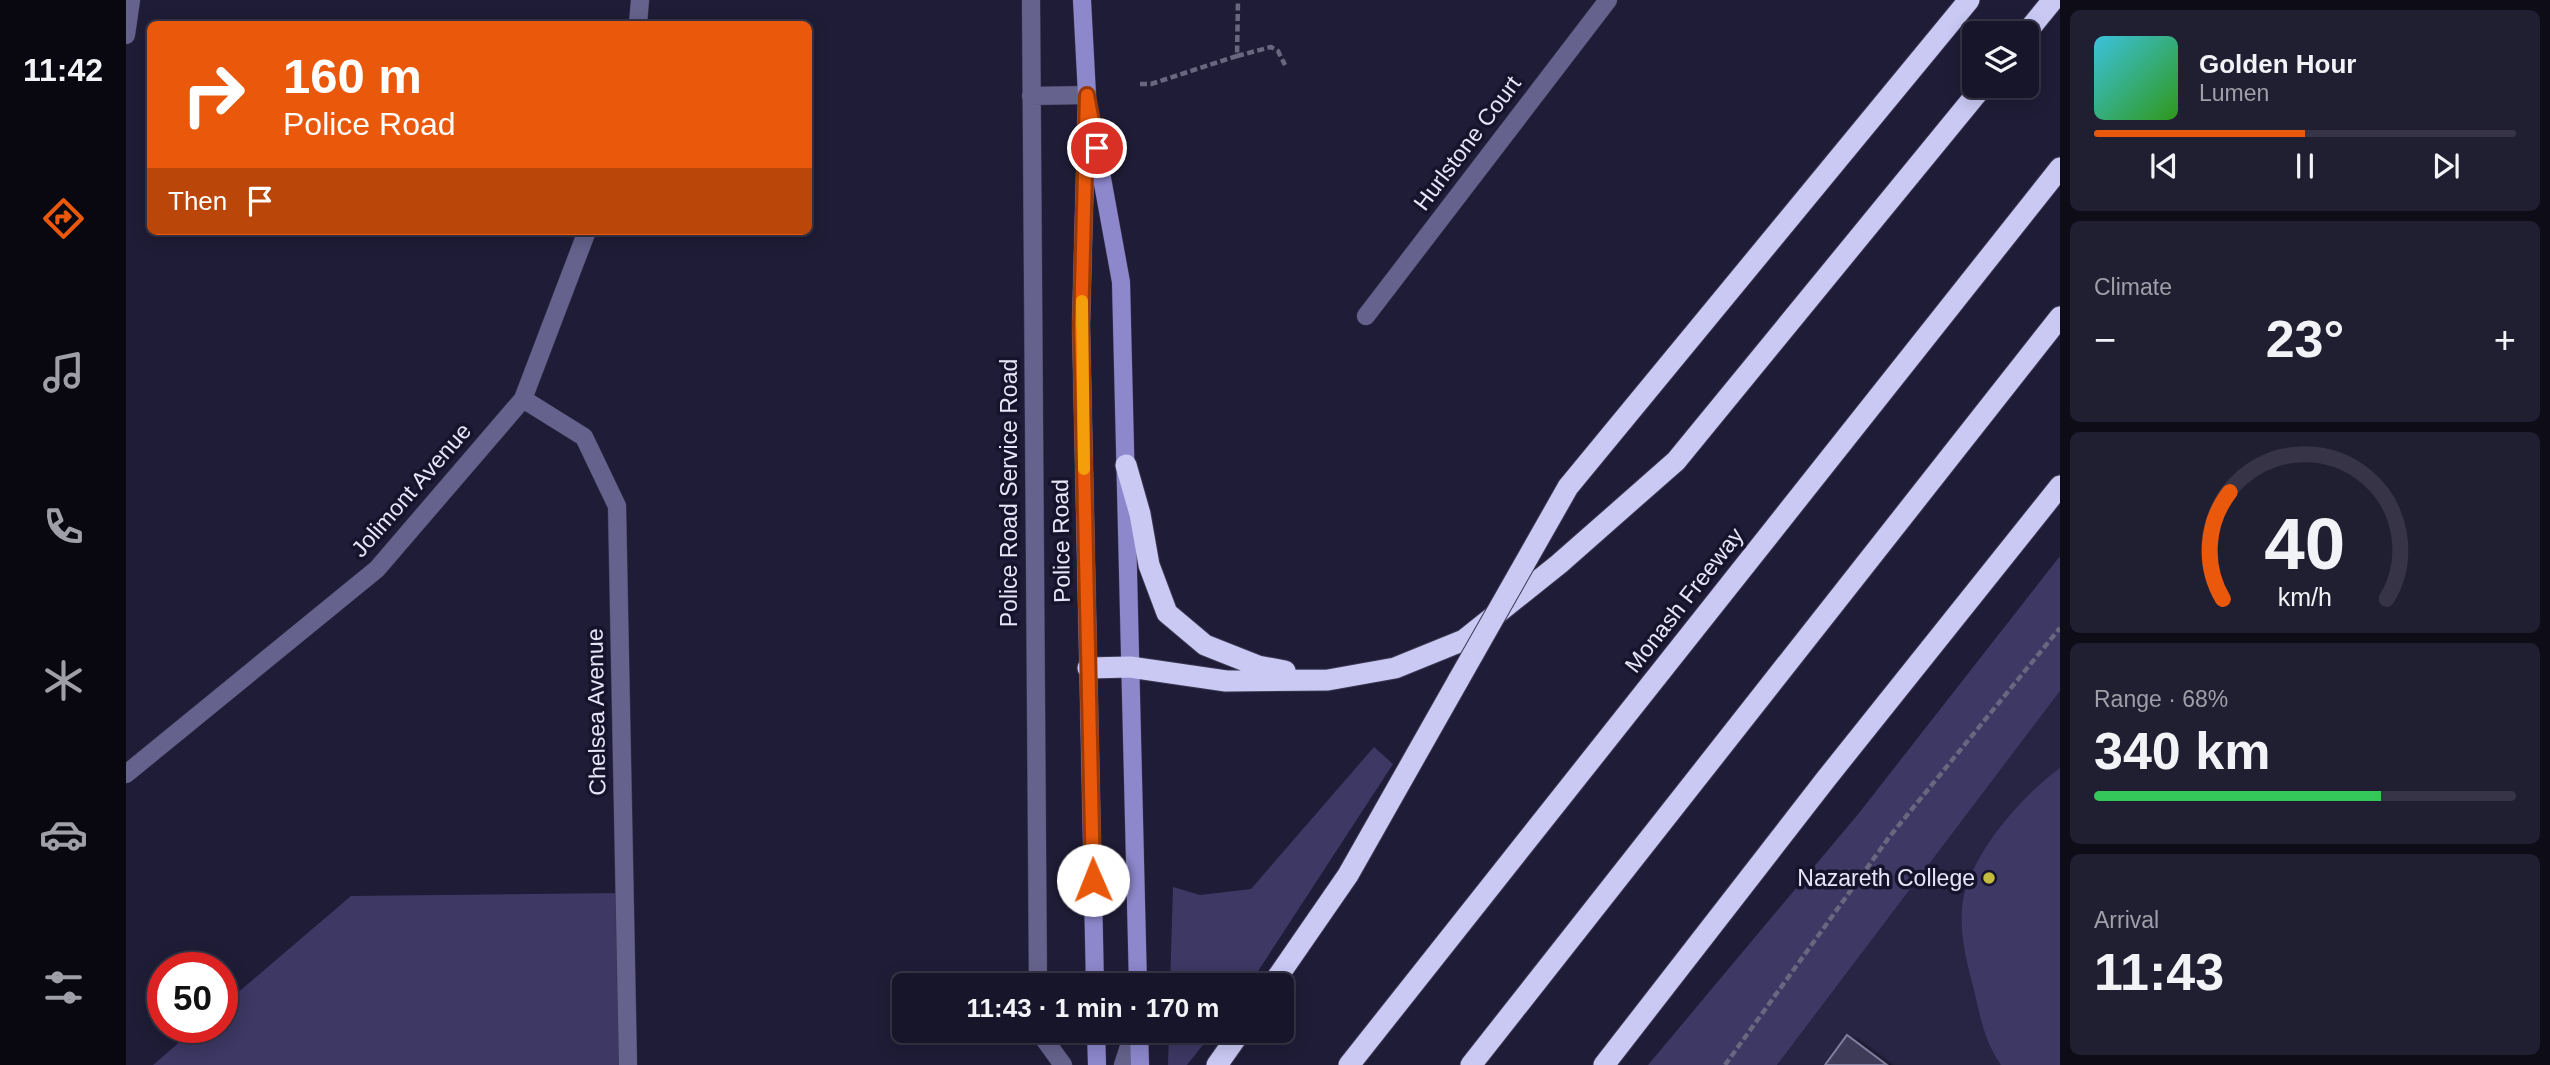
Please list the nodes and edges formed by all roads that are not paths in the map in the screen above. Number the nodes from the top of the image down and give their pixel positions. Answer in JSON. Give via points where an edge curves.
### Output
{"nodes":[{"id":1,"x":131,"y":0,"type":"edge"},
{"id":2,"x":640,"y":0,"type":"edge"},
{"id":3,"x":1031,"y":0,"type":"edge"},
{"id":4,"x":1082,"y":0,"type":"edge"},
{"id":5,"x":1608,"y":0,"type":"edge"},
{"id":6,"x":1969,"y":0,"type":"edge"},
{"id":7,"x":2053,"y":0,"type":"edge"},
{"id":8,"x":638,"y":21,"type":"edge"},
{"id":9,"x":2036,"y":21,"type":"edge"},
{"id":10,"x":126,"y":35,"type":"edge"},
{"id":11,"x":1087,"y":95,"type":"junction"},
{"id":12,"x":1031,"y":96,"type":"junction"},
{"id":13,"x":1973,"y":98,"type":"edge"},
{"id":14,"x":2060,"y":168,"type":"edge"},
{"id":15,"x":585,"y":235,"type":"edge"},
{"id":16,"x":1366,"y":316,"type":"dead end"},
{"id":17,"x":2060,"y":318,"type":"edge"},
{"id":18,"x":523,"y":399,"type":"junction"},
{"id":19,"x":1126,"y":465,"type":"junction"},
{"id":20,"x":2060,"y":486,"type":"edge"},
{"id":21,"x":1130,"y":667,"type":"junction"},
{"id":22,"x":1088,"y":668,"type":"junction"},
{"id":23,"x":1328,"y":680,"type":"junction"},
{"id":24,"x":126,"y":774,"type":"edge"},
{"id":25,"x":1038,"y":973,"type":"edge"},
{"id":26,"x":1095,"y":973,"type":"edge"},
{"id":27,"x":1138,"y":973,"type":"edge"},
{"id":28,"x":1280,"y":973,"type":"edge"},
{"id":29,"x":1047,"y":1043,"type":"edge"},
{"id":30,"x":1096,"y":1043,"type":"edge"},
{"id":31,"x":1130,"y":1043,"type":"edge"},
{"id":32,"x":1139,"y":1043,"type":"edge"},
{"id":33,"x":1233,"y":1043,"type":"edge"},
{"id":34,"x":1218,"y":1064,"type":"edge"},
{"id":35,"x":628,"y":1065,"type":"edge"},
{"id":36,"x":1063,"y":1065,"type":"edge"},
{"id":37,"x":1097,"y":1065,"type":"edge"},
{"id":38,"x":1123,"y":1065,"type":"edge"},
{"id":39,"x":1140,"y":1065,"type":"edge"},
{"id":40,"x":1349,"y":1065,"type":"edge"},
{"id":41,"x":1471,"y":1065,"type":"edge"},
{"id":42,"x":1604,"y":1065,"type":"edge"}],
"edges":[{"from":1,"to":10,"type":"street"},
{"from":2,"to":8,"type":"street"},
{"from":3,"to":12,"type":"street","name":"Police Road Service Road"},
{"from":4,"to":11,"type":"main road","name":"Police Road"},
{"from":5,"to":16,"type":"street","name":"Hurlstone Court"},
{"from":6,"to":28,"type":"highway","bridge":true,"via":[[1568,486],[1348,875]]},
{"from":7,"to":9,"type":"highway"},
{"from":11,"to":12,"type":"street"},
{"from":11,"to":19,"type":"main road","name":"Police Road","via":[[1122,282]]},
{"from":11,"to":22,"type":"main road","name":"Police Road","via":[[1081,325]]},
{"from":12,"to":25,"type":"street","name":"Police Road Service Road"},
{"from":13,"to":23,"type":"highway","via":[[1676,461],[1464,640],[1395,668]]},
{"from":14,"to":40,"type":"highway","name":"Monash Freeway"},
{"from":15,"to":18,"type":"street","name":"Jolimont Avenue"},
{"from":17,"to":41,"type":"highway"},
{"from":18,"to":24,"type":"street","name":"Jolimont Avenue","via":[[377,569]]},
{"from":18,"to":35,"type":"street","name":"Chelsea Avenue","via":[[584,437],[617,506]]},
{"from":19,"to":21,"type":"main road","name":"Police Road"},
{"from":19,"to":23,"type":"highway","via":[[1149,565],[1167,613],[1205,645],[1258,666]]},
{"from":20,"to":42,"type":"highway"},
{"from":21,"to":22,"type":"highway"},
{"from":21,"to":23,"type":"highway","via":[[1226,681]]},
{"from":21,"to":27,"type":"main road","name":"Police Road"},
{"from":22,"to":26,"type":"main road","name":"Police Road"},
{"from":29,"to":36,"type":"street"},
{"from":30,"to":37,"type":"main road"},
{"from":31,"to":38,"type":"street"},
{"from":32,"to":39,"type":"main road"},
{"from":33,"to":34,"type":"highway"}]}
